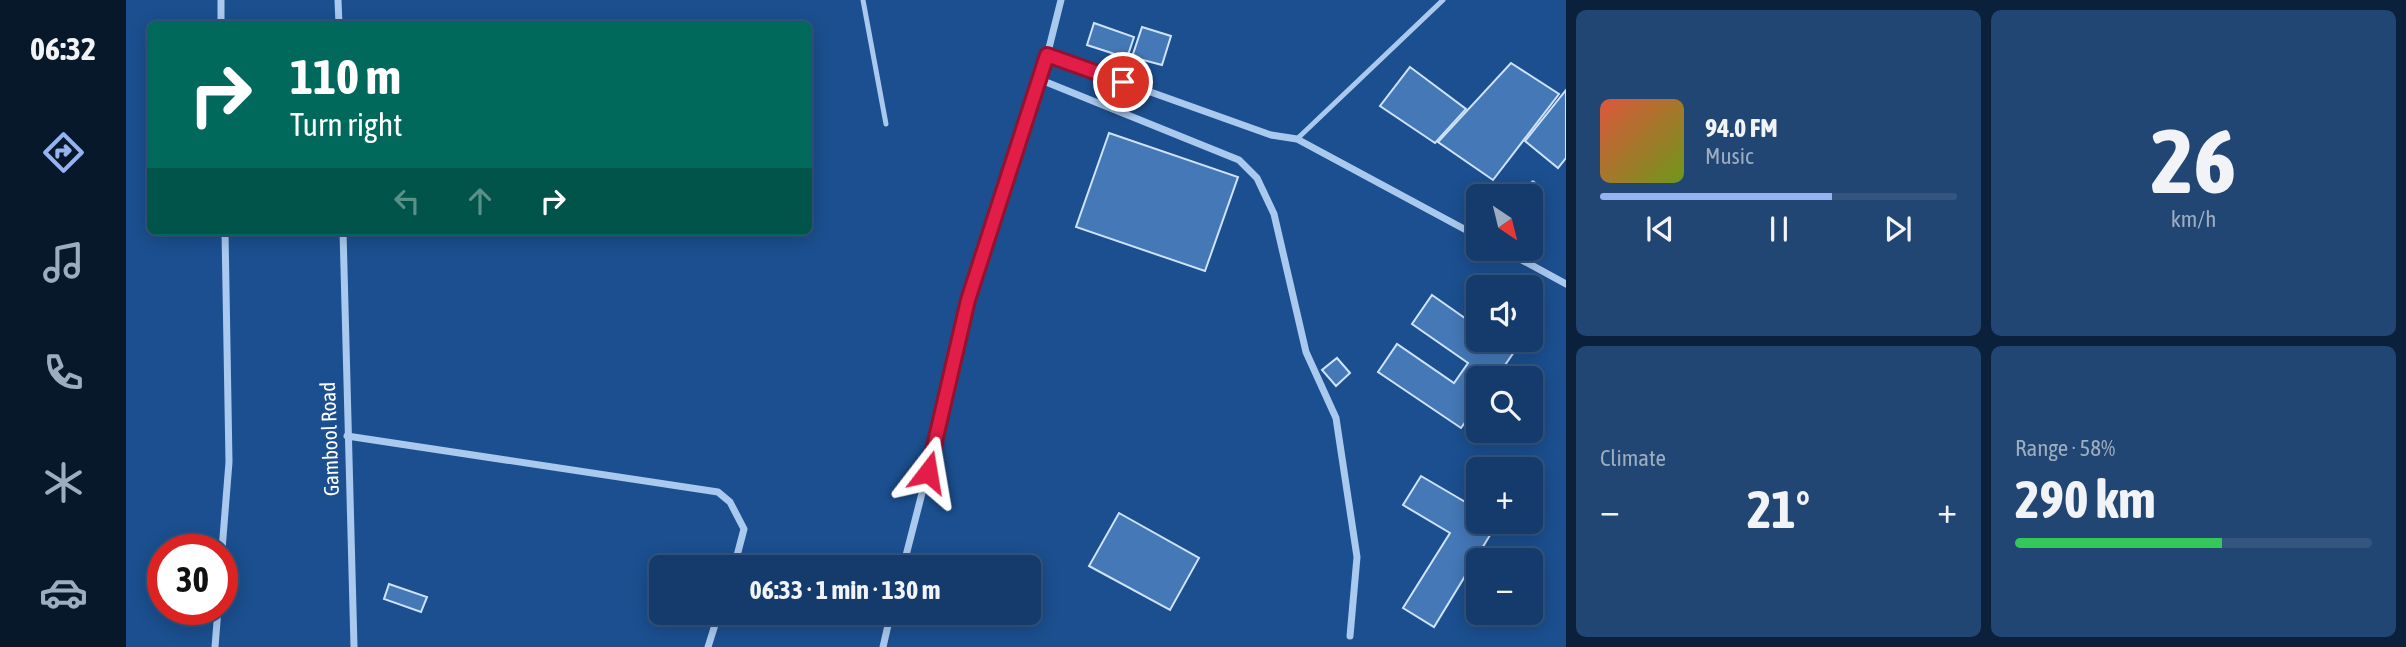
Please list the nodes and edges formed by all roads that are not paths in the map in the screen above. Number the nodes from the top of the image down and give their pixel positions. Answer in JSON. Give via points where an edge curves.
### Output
{"nodes":[{"id":1,"x":220,"y":0,"type":"edge"},
{"id":2,"x":338,"y":0,"type":"edge"},
{"id":3,"x":863,"y":0,"type":"edge"},
{"id":4,"x":1061,"y":0,"type":"edge"},
{"id":5,"x":1443,"y":0,"type":"edge"},
{"id":6,"x":221,"y":21,"type":"edge"},
{"id":7,"x":339,"y":21,"type":"edge"},
{"id":8,"x":1047,"y":55,"type":"junction"},
{"id":9,"x":1041,"y":80,"type":"junction"},
{"id":10,"x":886,"y":124,"type":"dead end"},
{"id":11,"x":1297,"y":139,"type":"junction"},
{"id":12,"x":1466,"y":230,"type":"edge"},
{"id":13,"x":225,"y":235,"type":"edge"},
{"id":14,"x":343,"y":235,"type":"edge"},
{"id":15,"x":1524,"y":261,"type":"edge"},
{"id":16,"x":1566,"y":284,"type":"edge"},
{"id":17,"x":347,"y":436,"type":"junction"},
{"id":18,"x":223,"y":534,"type":"edge"},
{"id":19,"x":737,"y":555,"type":"edge"},
{"id":20,"x":906,"y":555,"type":"edge"},
{"id":21,"x":217,"y":625,"type":"edge"},
{"id":22,"x":715,"y":625,"type":"edge"},
{"id":23,"x":888,"y":625,"type":"edge"},
{"id":24,"x":1350,"y":636,"type":"dead end"},
{"id":25,"x":215,"y":647,"type":"edge"},
{"id":26,"x":354,"y":647,"type":"edge"},
{"id":27,"x":708,"y":647,"type":"edge"},
{"id":28,"x":883,"y":647,"type":"edge"}],
"edges":[{"from":1,"to":6,"type":"street"},
{"from":2,"to":7,"type":"street"},
{"from":3,"to":10,"type":"lane"},
{"from":4,"to":8,"type":"street"},
{"from":5,"to":11,"type":"lane"},
{"from":8,"to":9,"type":"street"},
{"from":8,"to":11,"type":"street","via":[[1271,135]]},
{"from":9,"to":20,"type":"street","via":[[968,300]]},
{"from":9,"to":24,"type":"street","via":[[1239,160],[1257,178],[1274,214],[1306,352],[1336,418],[1357,557]]},
{"from":11,"to":12,"type":"street"},
{"from":13,"to":18,"type":"street","via":[[229,461]]},
{"from":14,"to":17,"type":"street","name":"Gambool Road"},
{"from":15,"to":16,"type":"street"},
{"from":17,"to":19,"type":"street","via":[[718,492],[730,502],[744,528]]},
{"from":17,"to":26,"type":"street","name":"Gambool Road"},
{"from":21,"to":25,"type":"street"},
{"from":22,"to":27,"type":"street"},
{"from":23,"to":28,"type":"street"}]}
